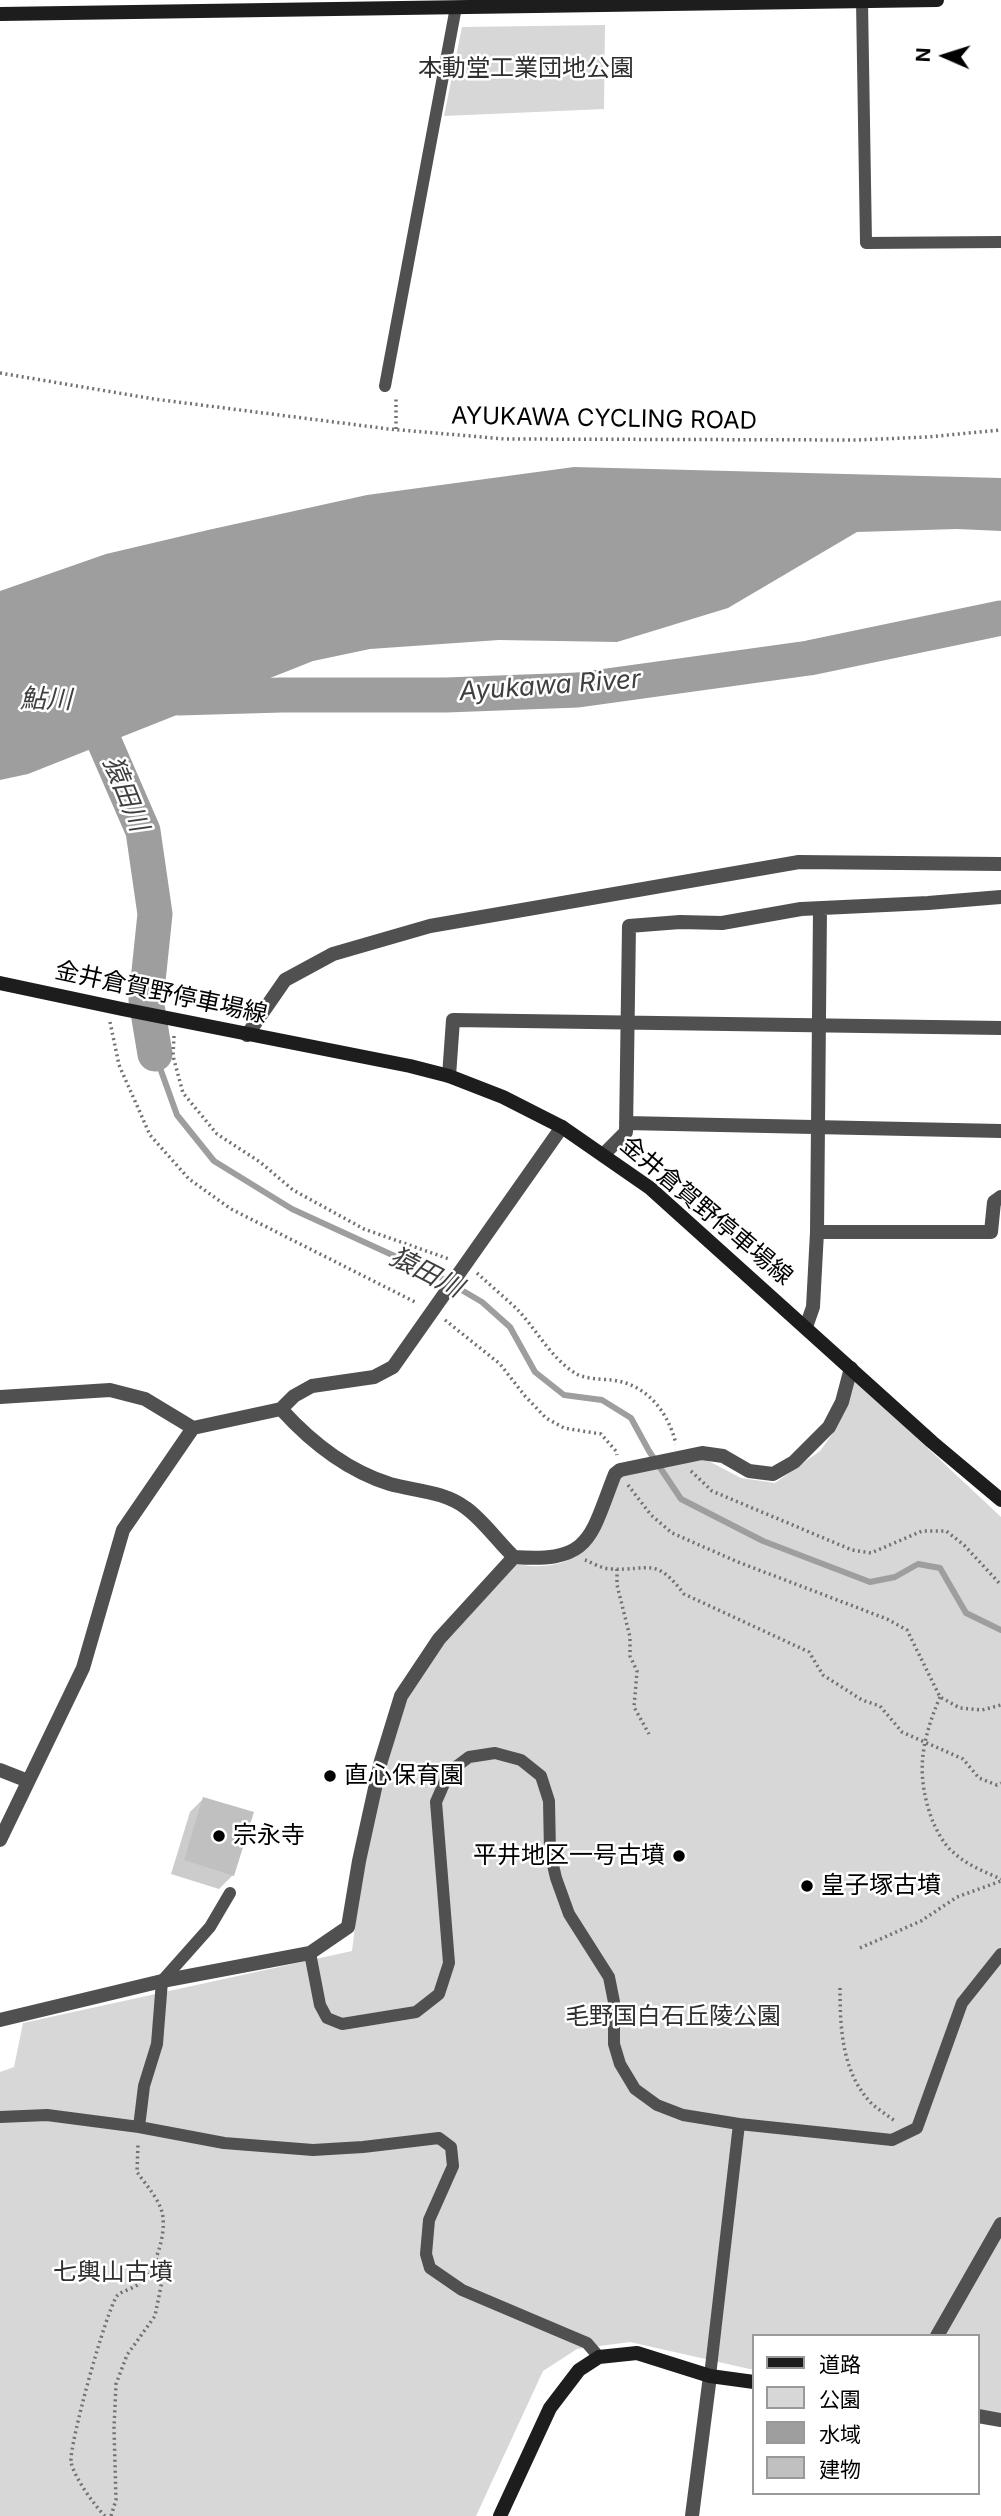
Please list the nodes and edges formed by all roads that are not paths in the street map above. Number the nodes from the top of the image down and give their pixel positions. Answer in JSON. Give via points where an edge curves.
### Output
{"nodes":[{"id":1,"x":937,"y":0,"type":"edge"},
{"id":2,"x":862,"y":1,"type":"edge"},
{"id":3,"x":456,"y":4,"type":"edge"},
{"id":4,"x":0,"y":14,"type":"edge"},
{"id":5,"x":1001,"y":242,"type":"edge"},
{"id":6,"x":385,"y":386,"type":"dead end"},
{"id":7,"x":1001,"y":864,"type":"edge"},
{"id":8,"x":1001,"y":897,"type":"edge"},
{"id":9,"x":820,"y":909,"type":"junction"},
{"id":10,"x":0,"y":983,"type":"edge"},
{"id":11,"x":627,"y":1023,"type":"junction"},
{"id":12,"x":819,"y":1026,"type":"junction"},
{"id":13,"x":1001,"y":1028,"type":"edge"},
{"id":14,"x":247,"y":1035,"type":"junction"},
{"id":15,"x":449,"y":1076,"type":"junction"},
{"id":16,"x":626,"y":1123,"type":"junction"},
{"id":17,"x":818,"y":1126,"type":"junction"},
{"id":18,"x":562,"y":1127,"type":"junction"},
{"id":19,"x":1001,"y":1131,"type":"edge"},
{"id":20,"x":604,"y":1154,"type":"junction"},
{"id":21,"x":1001,"y":1197,"type":"edge"},
{"id":22,"x":817,"y":1231,"type":"junction"},
{"id":23,"x":806,"y":1327,"type":"junction"},
{"id":24,"x":851,"y":1368,"type":"junction"},
{"id":25,"x":0,"y":1397,"type":"edge"},
{"id":26,"x":281,"y":1409,"type":"junction"},
{"id":27,"x":193,"y":1428,"type":"junction"},
{"id":28,"x":1001,"y":1500,"type":"edge"},
{"id":29,"x":514,"y":1557,"type":"junction"},
{"id":30,"x":0,"y":1770,"type":"edge"},
{"id":31,"x":28,"y":1781,"type":"junction"},
{"id":32,"x":0,"y":1840,"type":"edge"},
{"id":33,"x":230,"y":1893,"type":"dead end"},
{"id":34,"x":310,"y":1953,"type":"junction"},
{"id":35,"x":1001,"y":1954,"type":"edge"},
{"id":36,"x":162,"y":1981,"type":"junction"},
{"id":37,"x":0,"y":2020,"type":"edge"},
{"id":38,"x":0,"y":2117,"type":"edge"},
{"id":39,"x":739,"y":2124,"type":"junction"},
{"id":40,"x":139,"y":2127,"type":"junction"},
{"id":41,"x":1001,"y":2224,"type":"edge"},
{"id":42,"x":938,"y":2334,"type":"edge"},
{"id":43,"x":599,"y":2357,"type":"junction"},
{"id":44,"x":710,"y":2376,"type":"junction"},
{"id":45,"x":752,"y":2382,"type":"edge"},
{"id":46,"x":980,"y":2416,"type":"edge"},
{"id":47,"x":1001,"y":2420,"type":"edge"},
{"id":48,"x":500,"y":2516,"type":"edge"},
{"id":49,"x":692,"y":2516,"type":"edge"}],
"edges":[{"from":1,"to":2,"type":"street"},
{"from":2,"to":3,"type":"street"},
{"from":2,"to":5,"type":"lane","via":[[866,243]]},
{"from":3,"to":4,"type":"street"},
{"from":3,"to":6,"type":"lane"},
{"from":7,"to":14,"type":"street","via":[[799,862],[430,926],[333,954],[285,980]]},
{"from":8,"to":9,"type":"street"},
{"from":9,"to":11,"type":"street","via":[[722,923],[629,926]]},
{"from":9,"to":12,"type":"street"},
{"from":10,"to":14,"type":"street","name":"金井倉賀野停車場線"},
{"from":11,"to":12,"type":"street"},
{"from":11,"to":15,"type":"street","via":[[453,1020]]},
{"from":11,"to":16,"type":"street"},
{"from":12,"to":13,"type":"street"},
{"from":12,"to":17,"type":"street"},
{"from":14,"to":15,"type":"street","name":"金井倉賀野停車場線"},
{"from":15,"to":18,"type":"street","name":"金井倉賀野停車場線"},
{"from":16,"to":17,"type":"street"},
{"from":16,"to":20,"type":"street","via":[[626,1132]]},
{"from":17,"to":19,"type":"street"},
{"from":17,"to":22,"type":"street"},
{"from":18,"to":20,"type":"street","name":"金井倉賀野停車場線"},
{"from":18,"to":26,"type":"street","via":[[393,1367],[374,1377],[312,1386]]},
{"from":20,"to":23,"type":"street","name":"金井倉賀野停車場線","via":[[650,1188]]},
{"from":21,"to":22,"type":"street","via":[[994,1202],[991,1233]]},
{"from":22,"to":23,"type":"street","via":[[813,1307]]},
{"from":23,"to":24,"type":"street","name":"金井倉賀野停車場線"},
{"from":24,"to":28,"type":"street","name":"金井倉賀野停車場線"},
{"from":24,"to":29,"type":"street","via":[[829,1427],[794,1462],[773,1474],[749,1471],[723,1456],[702,1453],[620,1470],[584,1544],[569,1553]]},
{"from":25,"to":27,"type":"street","via":[[110,1390],[145,1399]]},
{"from":26,"to":27,"type":"street"},
{"from":26,"to":29,"type":"street","via":[[300,1429],[361,1474],[439,1494],[466,1507]]},
{"from":27,"to":31,"type":"street","via":[[123,1530],[82,1668]]},
{"from":29,"to":34,"type":"street","via":[[439,1639],[401,1696],[381,1761],[348,1927]]},
{"from":30,"to":31,"type":"street"},
{"from":31,"to":32,"type":"street"},
{"from":33,"to":36,"type":"lane","via":[[210,1927]]},
{"from":34,"to":36,"type":"street"},
{"from":34,"to":39,"type":"lane","via":[[320,2005],[327,2018],[342,2024],[416,2012],[439,1994],[449,1963],[436,1802],[449,1772],[468,1756],[495,1753],[522,1760],[541,1776],[549,1801],[550,1852],[569,1914],[609,1977],[620,2064],[635,2089],[657,2105],[683,2115]]},
{"from":35,"to":39,"type":"lane","via":[[962,2003],[917,2128],[910,2133],[892,2140]]},
{"from":36,"to":37,"type":"street"},
{"from":36,"to":40,"type":"lane","via":[[157,2044],[144,2086]]},
{"from":38,"to":40,"type":"lane","via":[[47,2115]]},
{"from":39,"to":44,"type":"lane"},
{"from":40,"to":43,"type":"lane","via":[[224,2143],[313,2150],[439,2138],[451,2147],[453,2166],[429,2220],[426,2254],[430,2268],[462,2290],[587,2343]]},
{"from":41,"to":42,"type":"street"},
{"from":43,"to":44,"type":"street","via":[[637,2353]]},
{"from":43,"to":48,"type":"street","via":[[579,2370],[550,2408]]},
{"from":44,"to":45,"type":"street"},
{"from":44,"to":49,"type":"street"},
{"from":46,"to":47,"type":"street"}]}
